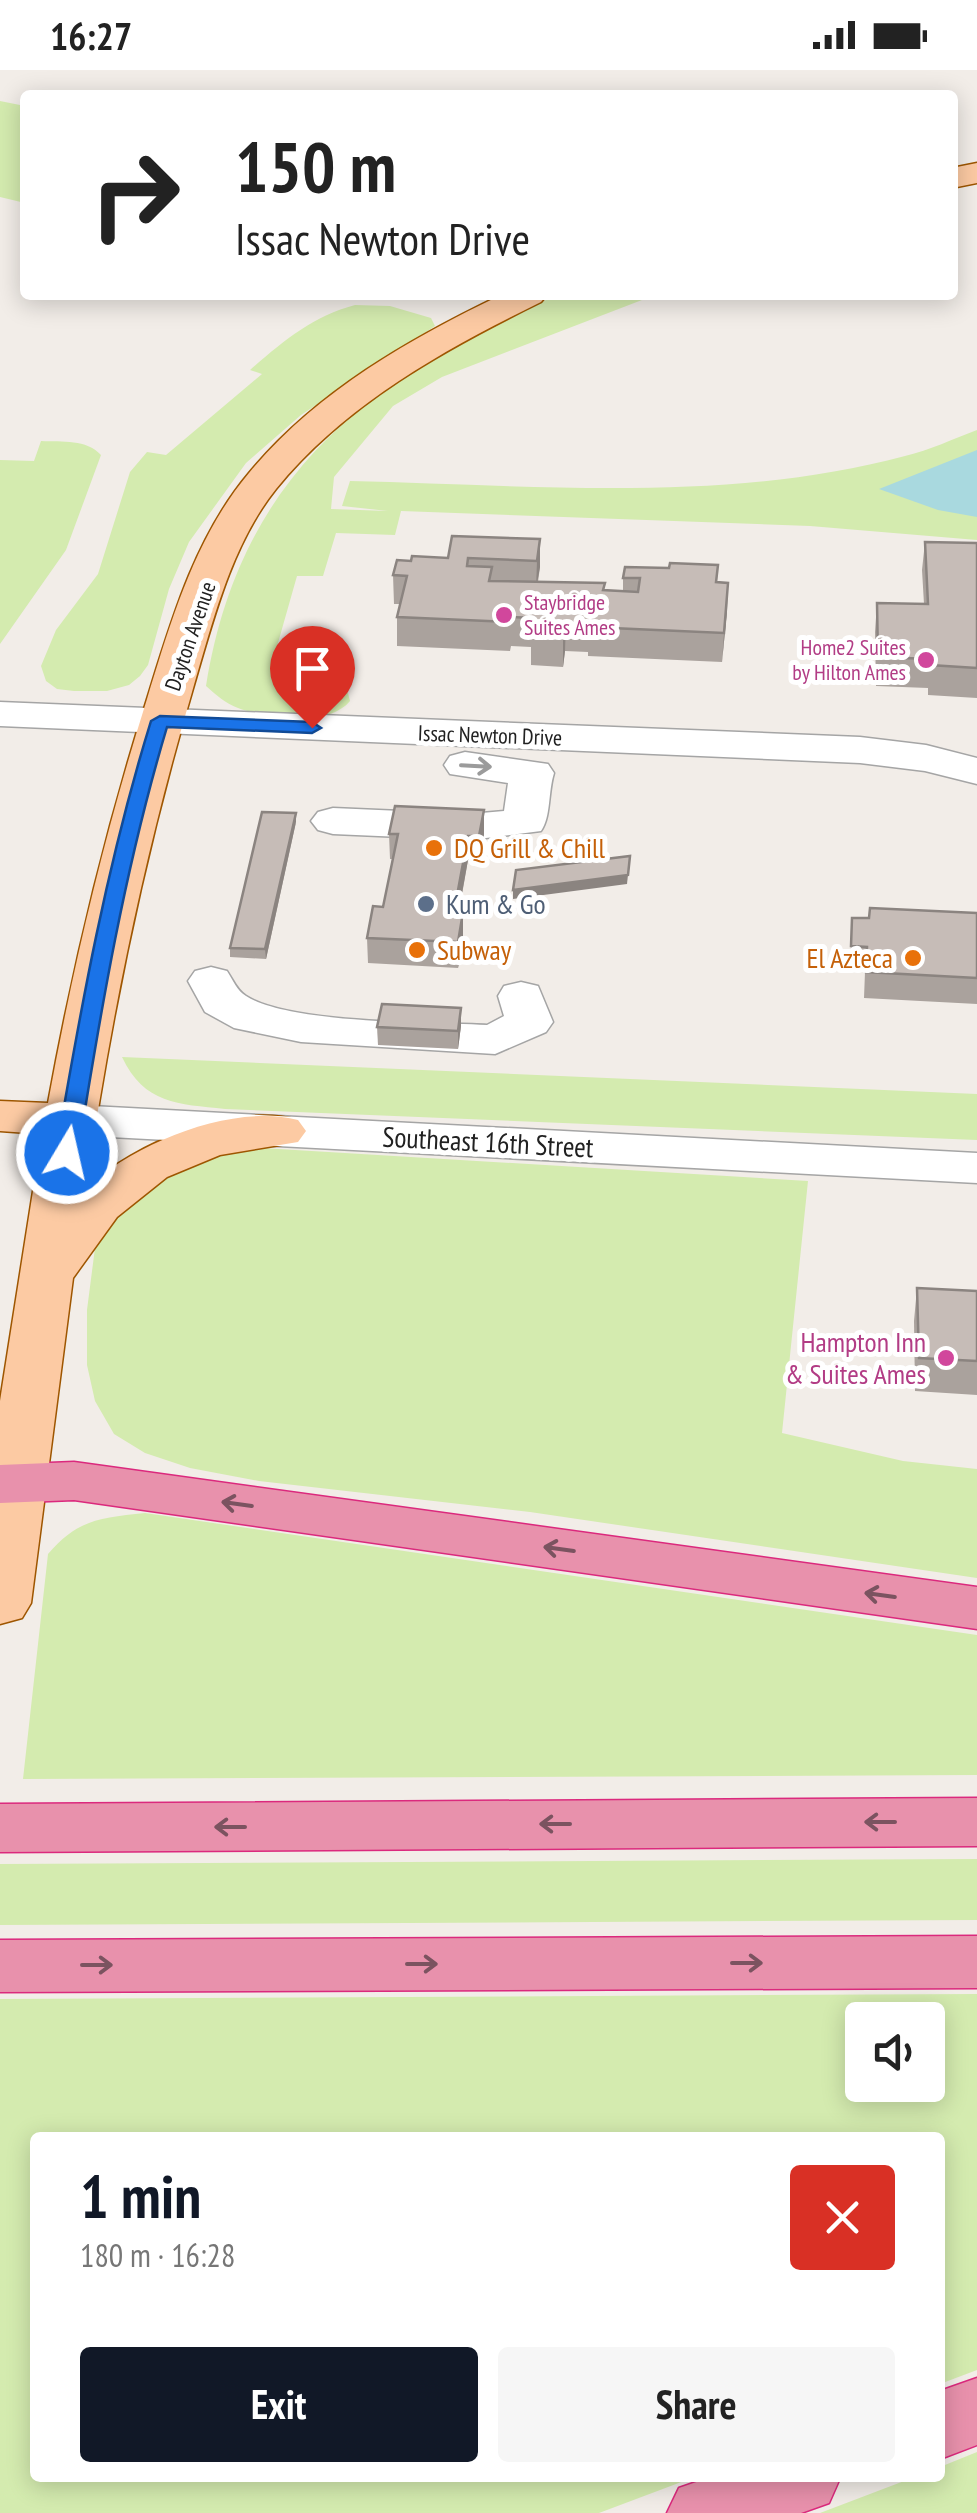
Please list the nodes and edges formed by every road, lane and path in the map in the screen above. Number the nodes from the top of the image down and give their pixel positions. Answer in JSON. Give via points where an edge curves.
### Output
{"nodes":[{"id":1,"x":518,"y":300,"type":"edge"},
{"id":2,"x":0,"y":714,"type":"edge"},
{"id":3,"x":160,"y":721,"type":"junction"},
{"id":4,"x":343,"y":759,"type":"dead end"},
{"id":5,"x":977,"y":771,"type":"edge"},
{"id":6,"x":333,"y":822,"type":"dead end"},
{"id":7,"x":211,"y":981,"type":"dead end"},
{"id":8,"x":520,"y":996,"type":"dead end"},
{"id":9,"x":0,"y":1116,"type":"edge"},
{"id":10,"x":72,"y":1120,"type":"junction"},
{"id":11,"x":280,"y":1131,"type":"junction"},
{"id":12,"x":977,"y":1168,"type":"edge"},
{"id":13,"x":48,"y":1286,"type":"junction"},
{"id":14,"x":9,"y":1483,"type":"edge"},
{"id":15,"x":0,"y":1603,"type":"edge"},
{"id":16,"x":977,"y":1608,"type":"edge"},
{"id":17,"x":977,"y":1822,"type":"edge"},
{"id":18,"x":0,"y":1828,"type":"edge"},
{"id":19,"x":977,"y":1962,"type":"edge"},
{"id":20,"x":0,"y":1966,"type":"edge"},
{"id":21,"x":977,"y":2411,"type":"edge"},
{"id":22,"x":945,"y":2423,"type":"edge"},
{"id":23,"x":790,"y":2482,"type":"edge"},
{"id":24,"x":707,"y":2513,"type":"edge"}],
"edges":[{"from":1,"to":3,"type":"main road","name":"Dayton Avenue","via":[[388,372],[319,423],[262,481],[224,543]]},
{"from":2,"to":3,"type":"street","name":"Issac Newton Drive"},
{"from":3,"to":5,"type":"street","name":"Issac Newton Drive","via":[[860,750]]},
{"from":3,"to":10,"type":"main road","name":"Dayton Avenue","via":[[100,950]]},
{"from":4,"to":6,"type":"street","one_way":true,"via":[[533,773],[526,822]]},
{"from":7,"to":8,"type":"street","via":[[222,1002],[250,1018],[301,1028],[494,1040],[530,1022]]},
{"from":9,"to":10,"type":"main road","name":"Southeast 16th Street"},
{"from":10,"to":11,"type":"street","name":"Southeast 16th Street"},
{"from":10,"to":13,"type":"main road","name":"Dayton Avenue"},
{"from":11,"to":12,"type":"street","name":"Southeast 16th Street"},
{"from":11,"to":13,"type":"main road","via":[[206,1140],[148,1164],[99,1201]]},
{"from":13,"to":14,"type":"main road","name":"Dayton Avenue"},
{"from":14,"to":15,"type":"main road","name":"Dayton Avenue"},
{"from":16,"to":14,"type":"highway","one_way":true,"via":[[74,1481]]},
{"from":17,"to":18,"type":"highway","one_way":true},
{"from":20,"to":19,"type":"highway","one_way":true},
{"from":21,"to":22,"type":"highway"},
{"from":23,"to":24,"type":"highway"}]}
